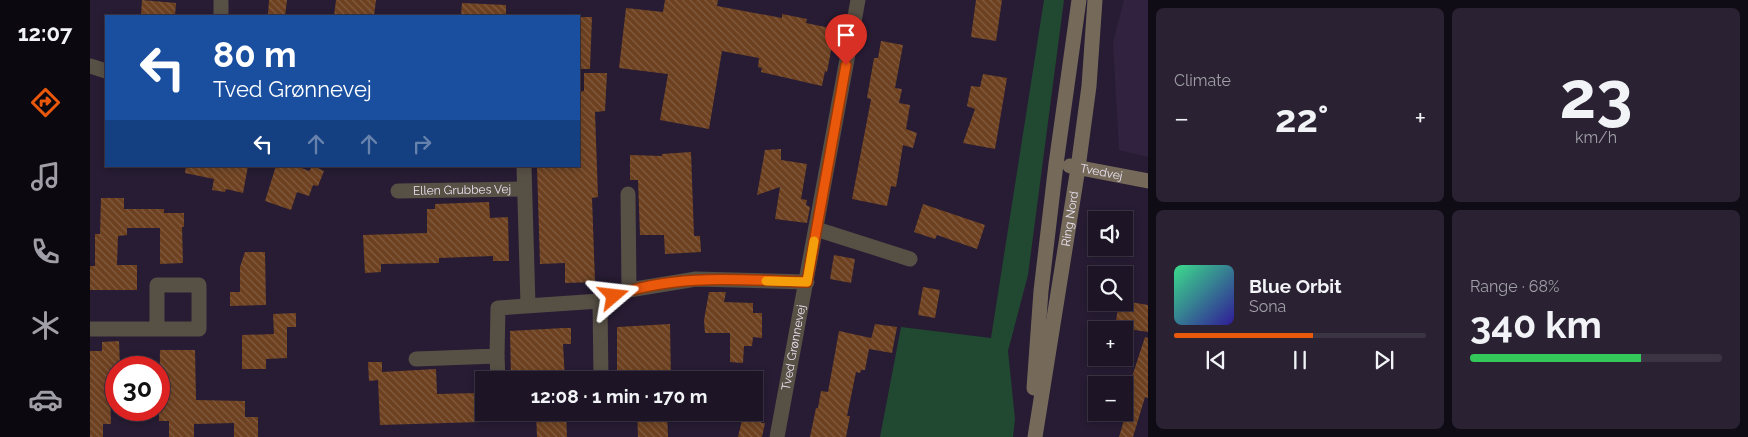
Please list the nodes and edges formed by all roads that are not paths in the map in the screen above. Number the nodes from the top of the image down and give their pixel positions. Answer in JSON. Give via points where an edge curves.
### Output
{"nodes":[{"id":1,"x":858,"y":0,"type":"edge"},
{"id":2,"x":1079,"y":0,"type":"edge"},
{"id":3,"x":1095,"y":0,"type":"edge"},
{"id":4,"x":90,"y":66,"type":"edge"},
{"id":5,"x":105,"y":71,"type":"edge"},
{"id":6,"x":1056,"y":164,"type":"junction"},
{"id":7,"x":524,"y":167,"type":"edge"},
{"id":8,"x":1078,"y":168,"type":"junction"},
{"id":9,"x":1148,"y":181,"type":"edge"},
{"id":10,"x":524,"y":190,"type":"junction"},
{"id":11,"x":398,"y":191,"type":"dead end"},
{"id":12,"x":628,"y":194,"type":"dead end"},
{"id":13,"x":816,"y":229,"type":"junction"},
{"id":14,"x":910,"y":259,"type":"dead end"},
{"id":15,"x":807,"y":282,"type":"junction"},
{"id":16,"x":629,"y":290,"type":"junction"},
{"id":17,"x":600,"y":301,"type":"junction"},
{"id":18,"x":528,"y":306,"type":"junction"},
{"id":19,"x":90,"y":329,"type":"edge"},
{"id":20,"x":157,"y":329,"type":"dead end"},
{"id":21,"x":497,"y":356,"type":"junction"},
{"id":22,"x":416,"y":359,"type":"dead end"},
{"id":23,"x":498,"y":371,"type":"edge"},
{"id":24,"x":601,"y":371,"type":"edge"},
{"id":25,"x":777,"y":437,"type":"edge"},
{"id":26,"x":1031,"y":437,"type":"edge"},
{"id":27,"x":1035,"y":437,"type":"edge"}],
"edges":[{"from":1,"to":13,"type":"street","name":"Tved Grønnevej"},
{"from":2,"to":6,"type":"main road","name":"Ring Nord"},
{"from":3,"to":8,"type":"main road","name":"Ring Nord","via":[[1089,86]]},
{"from":4,"to":5,"type":"street"},
{"from":6,"to":8,"type":"main road","name":"Tvedvej"},
{"from":6,"to":26,"type":"main road","name":"Ring Nord","via":[[1041,291]]},
{"from":7,"to":10,"type":"street","name":"Ellen Grubbes Vej"},
{"from":8,"to":9,"type":"main road","name":"Tvedvej"},
{"from":8,"to":27,"type":"main road","name":"Ring Nord"},
{"from":10,"to":11,"type":"street","name":"Ellen Grubbes Vej"},
{"from":10,"to":18,"type":"street","name":"Ellen Grubbes Vej"},
{"from":12,"to":16,"type":"street"},
{"from":13,"to":14,"type":"street"},
{"from":13,"to":15,"type":"street","name":"Tved Grønnevej"},
{"from":15,"to":16,"type":"street","via":[[696,279]]},
{"from":15,"to":25,"type":"street","name":"Tved Grønnevej"},
{"from":16,"to":17,"type":"street"},
{"from":17,"to":18,"type":"street"},
{"from":17,"to":24,"type":"street"},
{"from":18,"to":21,"type":"street","via":[[498,308]]},
{"from":19,"to":20,"type":"street"},
{"from":21,"to":22,"type":"street"},
{"from":21,"to":23,"type":"street"}]}
